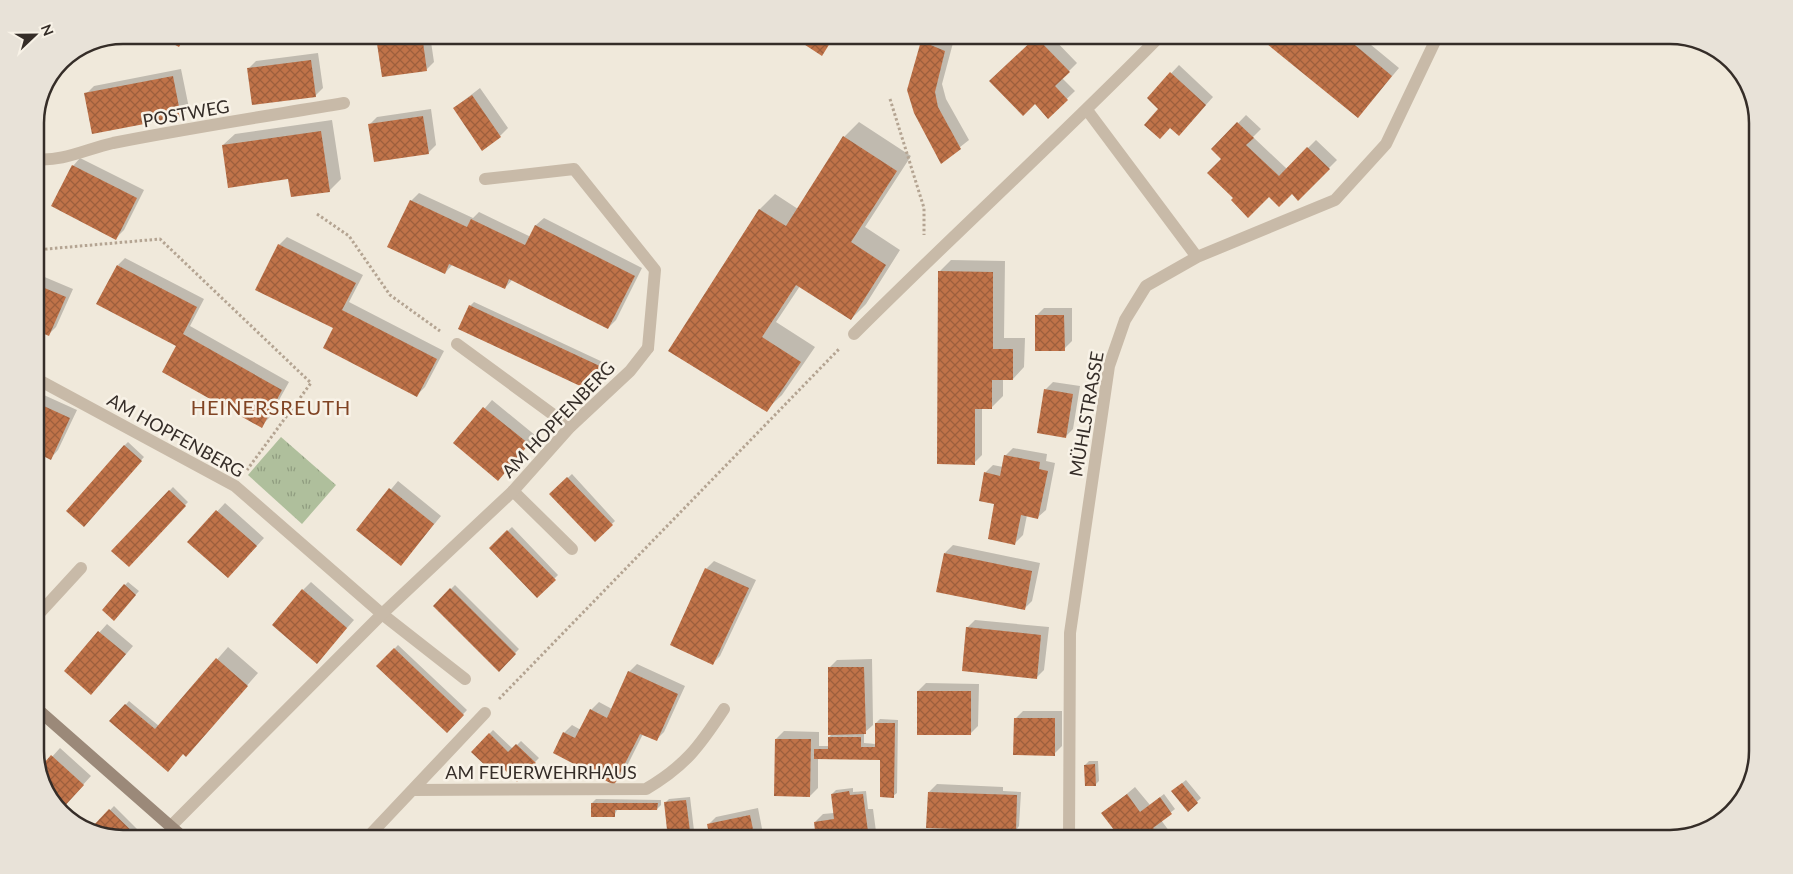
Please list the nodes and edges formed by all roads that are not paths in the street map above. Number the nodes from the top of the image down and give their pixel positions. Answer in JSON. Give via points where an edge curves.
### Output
{"nodes":[{"id":1,"x":1153,"y":44,"type":"edge"},
{"id":2,"x":1434,"y":44,"type":"edge"},
{"id":3,"x":344,"y":103,"type":"dead end"},
{"id":4,"x":1087,"y":110,"type":"junction"},
{"id":5,"x":44,"y":159,"type":"edge"},
{"id":6,"x":485,"y":179,"type":"dead end"},
{"id":7,"x":1197,"y":257,"type":"junction"},
{"id":8,"x":854,"y":334,"type":"road end"},
{"id":9,"x":457,"y":344,"type":"road end"},
{"id":10,"x":44,"y":383,"type":"edge"},
{"id":11,"x":570,"y":427,"type":"junction"},
{"id":12,"x":513,"y":491,"type":"junction"},
{"id":13,"x":572,"y":549,"type":"dead end"},
{"id":14,"x":81,"y":568,"type":"dead end"},
{"id":15,"x":44,"y":608,"type":"edge"},
{"id":16,"x":382,"y":614,"type":"junction"},
{"id":17,"x":465,"y":679,"type":"dead end"},
{"id":18,"x":724,"y":709,"type":"dead end"},
{"id":19,"x":485,"y":713,"type":"road end"},
{"id":20,"x":44,"y":715,"type":"edge"},
{"id":21,"x":413,"y":790,"type":"junction"},
{"id":22,"x":171,"y":826,"type":"junction"},
{"id":23,"x":175,"y":830,"type":"edge"},
{"id":24,"x":375,"y":830,"type":"edge"},
{"id":25,"x":1069,"y":830,"type":"edge"}],
"edges":[{"from":1,"to":4,"type":"street"},
{"from":2,"to":7,"type":"street","name":"MÜHLSTRASSE","via":[[1386,144],[1336,200]]},
{"from":3,"to":5,"type":"street","name":"POSTWEG","via":[[113,143],[64,158]]},
{"from":4,"to":7,"type":"street"},
{"from":4,"to":8,"type":"street","via":[[924,263]]},
{"from":6,"to":11,"type":"street","name":"AM HOPFENBERG","via":[[574,169],[655,270],[648,348],[630,371]]},
{"from":7,"to":25,"type":"street","name":"MÜHLSTRASSE","via":[[1146,286],[1125,320],[1109,366],[1070,633]]},
{"from":9,"to":11,"type":"street"},
{"from":10,"to":16,"type":"street","name":"AM HOPFENBERG","via":[[235,486]]},
{"from":11,"to":12,"type":"street","name":"AM HOPFENBERG"},
{"from":12,"to":13,"type":"street"},
{"from":12,"to":16,"type":"street","name":"AM HOPFENBERG"},
{"from":14,"to":15,"type":"street"},
{"from":16,"to":17,"type":"street"},
{"from":16,"to":22,"type":"street","name":"AM HOPFENBERG"},
{"from":18,"to":21,"type":"street","name":"AM FEUERWEHRHAUS","via":[[701,744],[672,773],[646,789]]},
{"from":19,"to":21,"type":"street"},
{"from":20,"to":22,"type":"street"},
{"from":21,"to":24,"type":"street"},
{"from":22,"to":23,"type":"street"}]}
